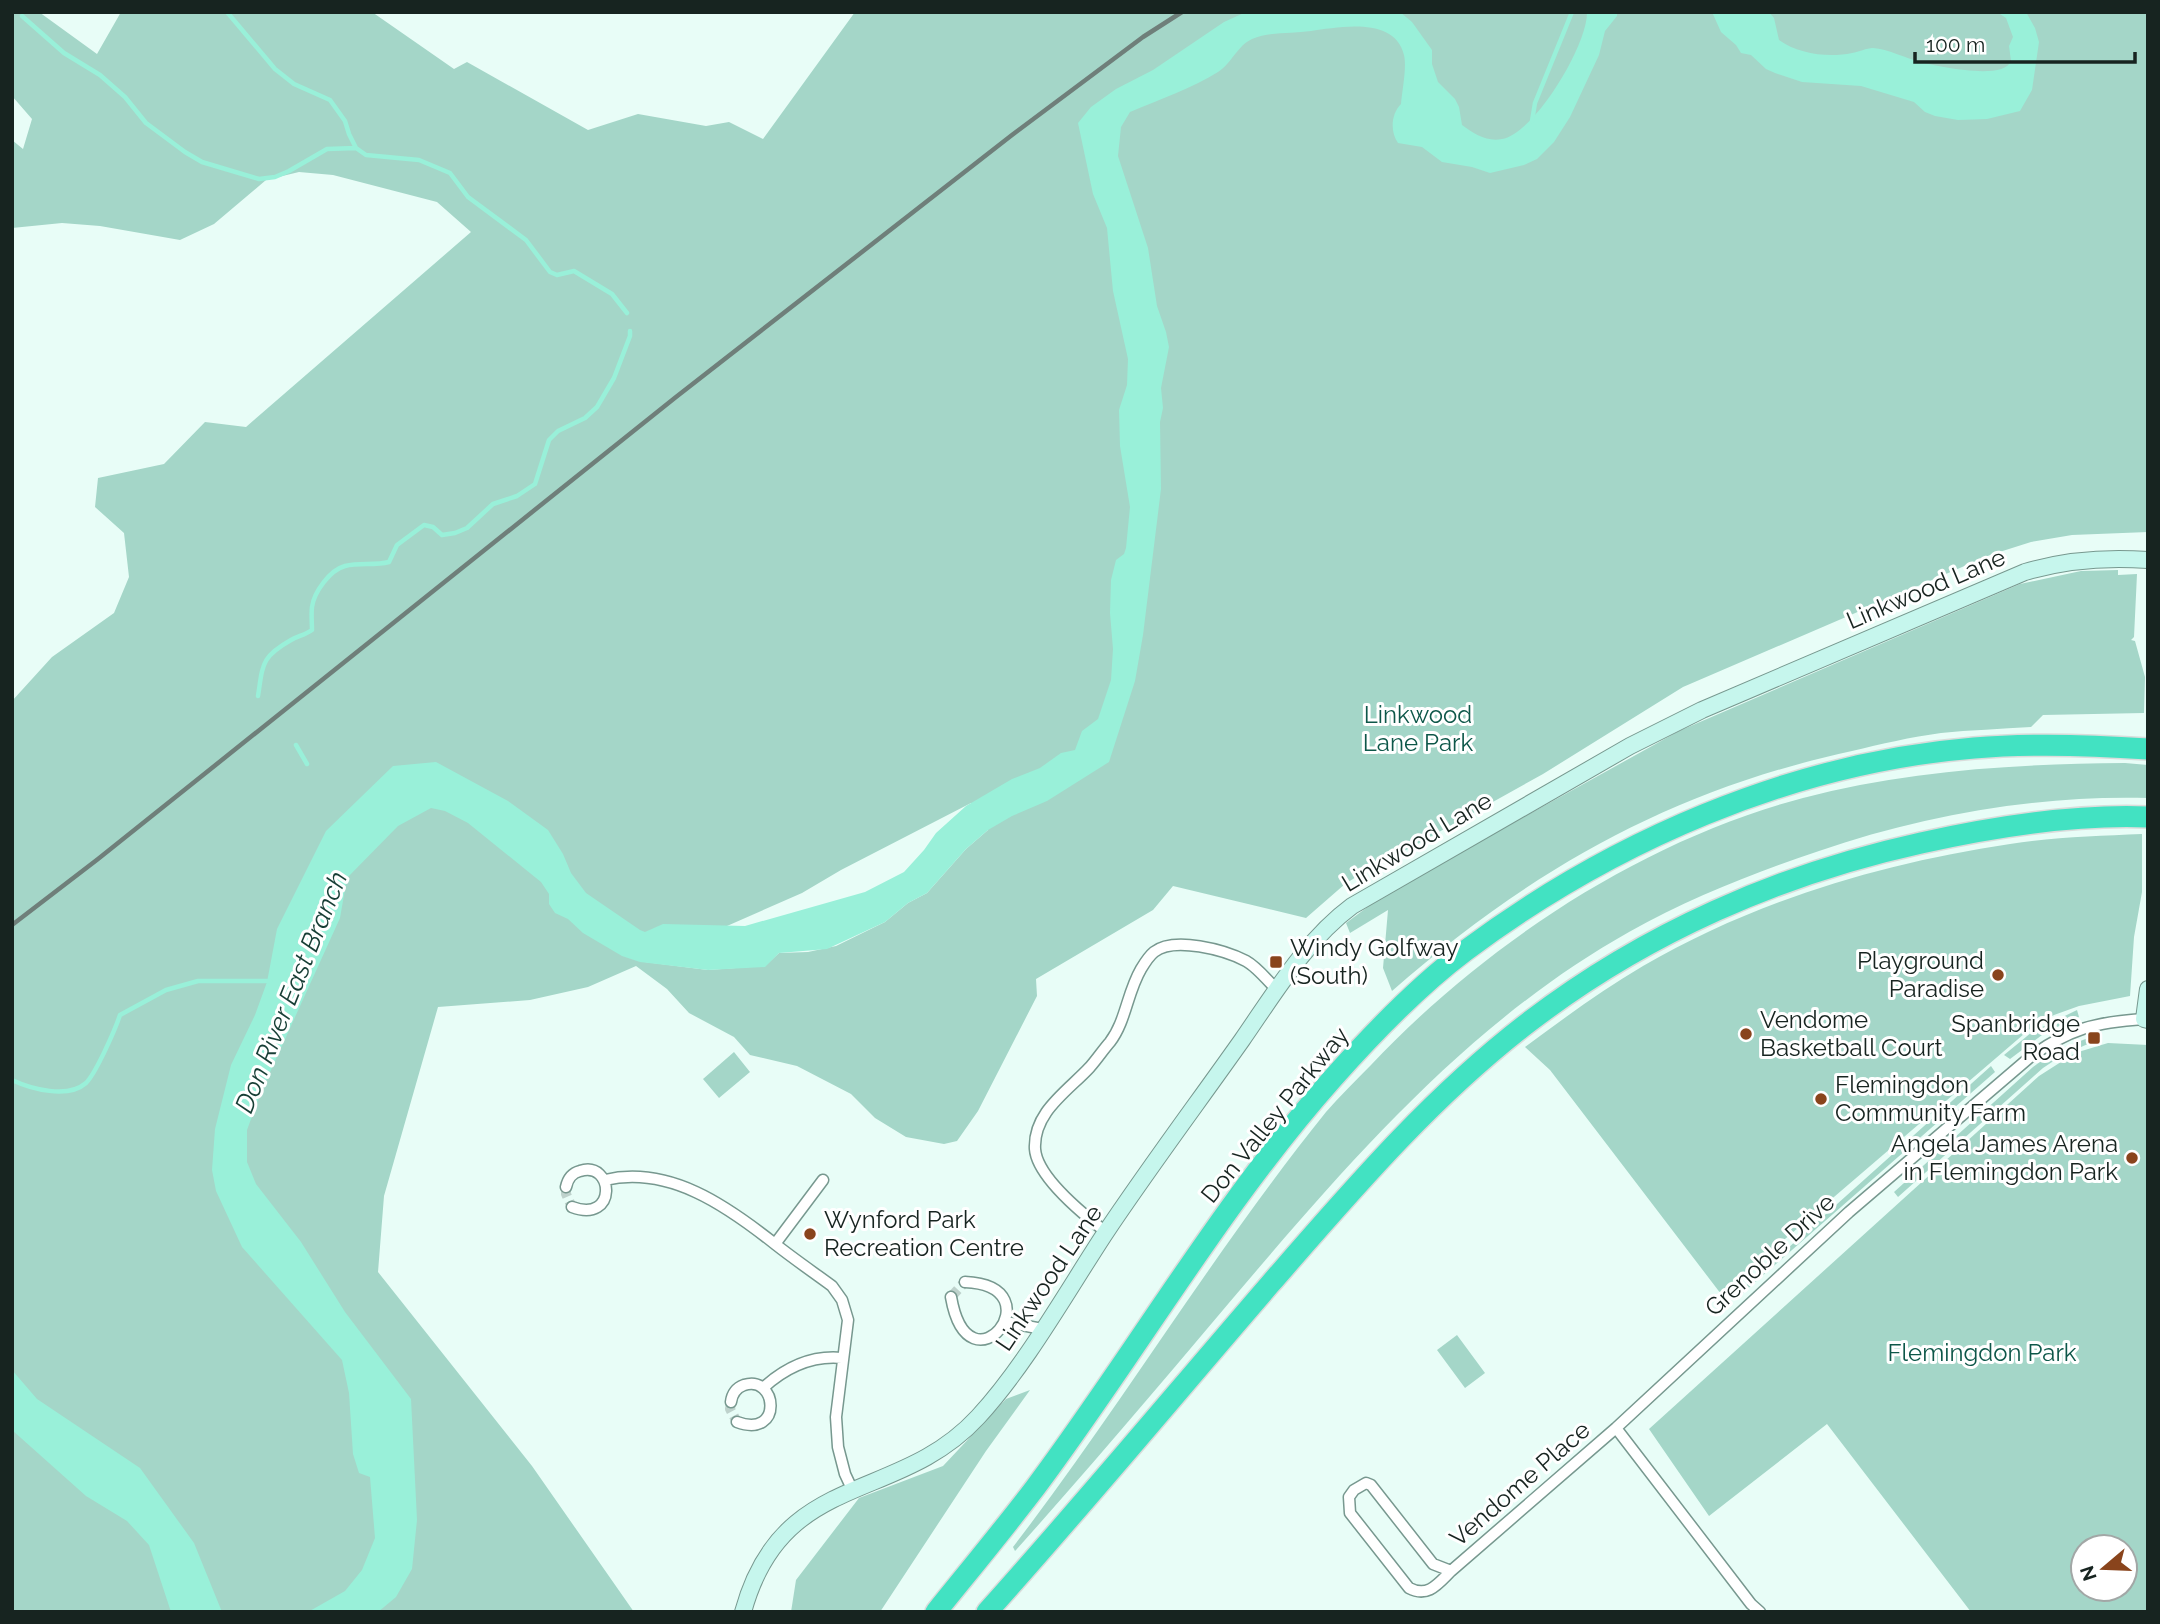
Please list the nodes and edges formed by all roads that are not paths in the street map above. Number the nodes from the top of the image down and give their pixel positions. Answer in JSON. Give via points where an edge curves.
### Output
{"nodes":[{"id":1,"x":2148,"y":560,"type":"edge"},
{"id":2,"x":2148,"y":749,"type":"edge"},
{"id":3,"x":2148,"y":817,"type":"edge"},
{"id":4,"x":2148,"y":989,"type":"edge"},
{"id":5,"x":1277,"y":990,"type":"junction"},
{"id":6,"x":2146,"y":1019,"type":"edge"},
{"id":7,"x":605,"y":1180,"type":"junction"},
{"id":8,"x":823,"y":1180,"type":"dead end"},
{"id":9,"x":566,"y":1187,"type":"dead end"},
{"id":10,"x":572,"y":1207,"type":"dead end"},
{"id":11,"x":1106,"y":1232,"type":"junction"},
{"id":12,"x":775,"y":1244,"type":"junction"},
{"id":13,"x":965,"y":1282,"type":"dead end"},
{"id":14,"x":951,"y":1297,"type":"dead end"},
{"id":15,"x":1006,"y":1322,"type":"junction"},
{"id":16,"x":1042,"y":1329,"type":"junction"},
{"id":17,"x":842,"y":1358,"type":"junction"},
{"id":18,"x":763,"y":1388,"type":"junction"},
{"id":19,"x":731,"y":1402,"type":"dead end"},
{"id":20,"x":737,"y":1422,"type":"dead end"},
{"id":21,"x":1616,"y":1428,"type":"junction"},
{"id":22,"x":852,"y":1489,"type":"junction"},
{"id":23,"x":1451,"y":1571,"type":"junction"},
{"id":24,"x":1754,"y":1609,"type":"edge"},
{"id":25,"x":743,"y":1612,"type":"edge"},
{"id":26,"x":936,"y":1612,"type":"edge"},
{"id":27,"x":987,"y":1612,"type":"edge"}],
"edges":[{"from":1,"to":5,"type":"street","name":"Linkwood Lane","via":[[2078,561],[2025,572],[1690,716],[1361,899],[1321,935]]},
{"from":2,"to":26,"type":"highway","name":"Don Valley Parkway","via":[[2080,744],[1973,748],[1808,778],[1720,809],[1630,849],[1548,893],[1462,953],[1404,1004],[1332,1079],[1259,1170],[1035,1488]]},
{"from":3,"to":27,"type":"highway","via":[[1966,833],[1874,853],[1788,880],[1704,914],[1615,963],[1530,1021],[1455,1083],[1380,1158]]},
{"from":4,"to":6,"type":"street"},
{"from":5,"to":11,"type":"street","name":"Linkwood Lane"},
{"from":5,"to":11,"type":"street","via":[[1248,962],[1209,947],[1182,944],[1155,951],[1141,969],[1119,1030],[1040,1122],[1035,1146],[1038,1163],[1046,1173]]},
{"from":6,"to":21,"type":"street","name":"Grenoble Drive","via":[[2078,1028],[2029,1058],[1849,1212]]},
{"from":7,"to":9,"type":"street","via":[[597,1171],[585,1169],[574,1173]]},
{"from":7,"to":10,"type":"street","via":[[603,1203],[594,1210]]},
{"from":7,"to":12,"type":"street","via":[[638,1176],[677,1184],[720,1205]]},
{"from":8,"to":12,"type":"street"},
{"from":11,"to":16,"type":"street","name":"Linkwood Lane"},
{"from":12,"to":17,"type":"street","via":[[839,1295],[848,1320]]},
{"from":13,"to":15,"type":"street","via":[[980,1282],[1003,1297]]},
{"from":14,"to":15,"type":"street","via":[[957,1323],[972,1338],[992,1337]]},
{"from":15,"to":16,"type":"street"},
{"from":16,"to":22,"type":"street","name":"Linkwood Lane","via":[[1002,1387],[961,1433],[918,1461]]},
{"from":17,"to":18,"type":"street","via":[[797,1365]]},
{"from":17,"to":22,"type":"street","via":[[838,1447]]},
{"from":18,"to":19,"type":"street","via":[[744,1385],[735,1390]]},
{"from":18,"to":20,"type":"street","via":[[772,1405],[769,1415],[753,1426]]},
{"from":21,"to":23,"type":"street","name":"Vendome Place"},
{"from":21,"to":24,"type":"street"},
{"from":22,"to":25,"type":"street","name":"Linkwood Lane","via":[[816,1508],[783,1535],[758,1570]]},
{"from":23,"to":23,"type":"street","name":"Vendome Place","via":[[1430,1591],[1409,1588],[1350,1513],[1349,1497],[1354,1490],[1371,1485],[1433,1564]]}]}
